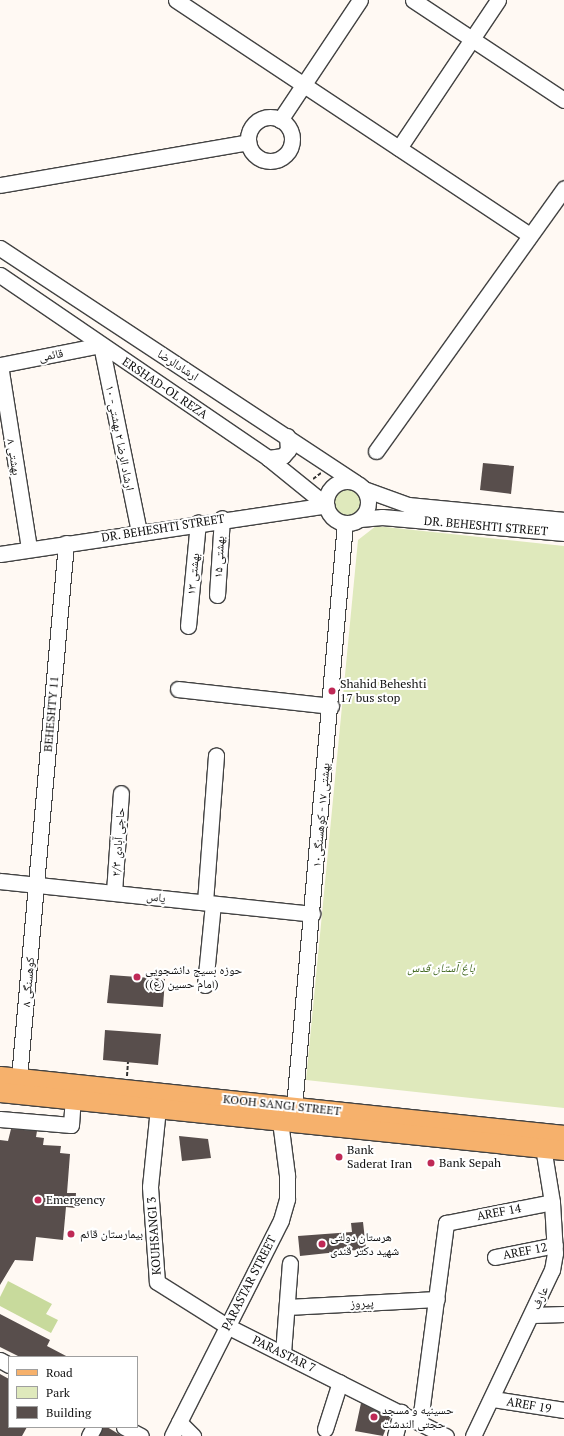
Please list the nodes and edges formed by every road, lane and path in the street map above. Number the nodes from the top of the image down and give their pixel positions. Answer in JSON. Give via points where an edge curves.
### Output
{"nodes":[{"id":1,"x":176,"y":0,"type":"edge"},
{"id":2,"x":360,"y":0,"type":"edge"},
{"id":3,"x":414,"y":0,"type":"edge"},
{"id":4,"x":498,"y":0,"type":"edge"},
{"id":5,"x":472,"y":39,"type":"junction"},
{"id":6,"x":304,"y":85,"type":"junction"},
{"id":7,"x":564,"y":100,"type":"edge"},
{"id":8,"x":280,"y":120,"type":"junction"},
{"id":9,"x":248,"y":142,"type":"junction"},
{"id":10,"x":398,"y":148,"type":"junction"},
{"id":11,"x":0,"y":185,"type":"edge"},
{"id":12,"x":564,"y":188,"type":"edge"},
{"id":13,"x":530,"y":235,"type":"junction"},
{"id":14,"x":0,"y":248,"type":"edge"},
{"id":15,"x":0,"y":275,"type":"edge"},
{"id":16,"x":102,"y":345,"type":"junction"},
{"id":17,"x":0,"y":365,"type":"edge"},
{"id":18,"x":287,"y":436,"type":"junction"},
{"id":19,"x":376,"y":450,"type":"dead end"},
{"id":20,"x":268,"y":458,"type":"junction"},
{"id":21,"x":359,"y":486,"type":"junction"},
{"id":22,"x":326,"y":505,"type":"junction"},
{"id":23,"x":222,"y":518,"type":"junction"},
{"id":24,"x":360,"y":519,"type":"junction"},
{"id":25,"x":564,"y":520,"type":"edge"},
{"id":26,"x":198,"y":522,"type":"junction"},
{"id":27,"x":345,"y":523,"type":"junction"},
{"id":28,"x":138,"y":531,"type":"junction"},
{"id":29,"x":564,"y":533,"type":"edge"},
{"id":30,"x":66,"y":543,"type":"junction"},
{"id":31,"x":29,"y":549,"type":"junction"},
{"id":32,"x":0,"y":554,"type":"edge"},
{"id":33,"x":217,"y":596,"type":"dead end"},
{"id":34,"x":188,"y":626,"type":"dead end"},
{"id":35,"x":178,"y":689,"type":"dead end"},
{"id":36,"x":331,"y":706,"type":"junction"},
{"id":37,"x":216,"y":755,"type":"dead end"},
{"id":38,"x":122,"y":793,"type":"dead end"},
{"id":39,"x":0,"y":881,"type":"edge"},
{"id":40,"x":36,"y":885,"type":"junction"},
{"id":41,"x":114,"y":892,"type":"junction"},
{"id":42,"x":209,"y":903,"type":"junction"},
{"id":43,"x":312,"y":914,"type":"junction"},
{"id":44,"x":205,"y":985,"type":"dead end"},
{"id":45,"x":0,"y":1076,"type":"edge"},
{"id":46,"x":19,"y":1078,"type":"junction"},
{"id":47,"x":0,"y":1092,"type":"edge"},
{"id":48,"x":73,"y":1099,"type":"junction"},
{"id":49,"x":294,"y":1106,"type":"junction"},
{"id":50,"x":158,"y":1108,"type":"junction"},
{"id":51,"x":0,"y":1119,"type":"edge"},
{"id":52,"x":281,"y":1124,"type":"junction"},
{"id":53,"x":564,"y":1135,"type":"edge"},
{"id":54,"x":564,"y":1150,"type":"edge"},
{"id":55,"x":544,"y":1152,"type":"junction"},
{"id":56,"x":564,"y":1160,"type":"edge"},
{"id":57,"x":552,"y":1202,"type":"junction"},
{"id":58,"x":555,"y":1245,"type":"junction"},
{"id":59,"x":495,"y":1257,"type":"dead end"},
{"id":60,"x":290,"y":1263,"type":"dead end"},
{"id":61,"x":437,"y":1299,"type":"junction"},
{"id":62,"x":287,"y":1307,"type":"junction"},
{"id":63,"x":564,"y":1314,"type":"edge"},
{"id":64,"x":533,"y":1315,"type":"junction"},
{"id":65,"x":227,"y":1326,"type":"junction"},
{"id":66,"x":283,"y":1353,"type":"junction"},
{"id":67,"x":340,"y":1382,"type":"junction"},
{"id":68,"x":493,"y":1399,"type":"junction"},
{"id":69,"x":564,"y":1410,"type":"edge"},
{"id":70,"x":401,"y":1412,"type":"junction"},
{"id":71,"x":420,"y":1421,"type":"junction"},
{"id":72,"x":179,"y":1422,"type":"junction"},
{"id":73,"x":126,"y":1428,"type":"edge"},
{"id":74,"x":325,"y":1429,"type":"dead end"},
{"id":75,"x":141,"y":1436,"type":"edge"},
{"id":76,"x":172,"y":1436,"type":"edge"},
{"id":77,"x":193,"y":1436,"type":"edge"},
{"id":78,"x":395,"y":1436,"type":"edge"},
{"id":79,"x":446,"y":1436,"type":"edge"},
{"id":80,"x":473,"y":1436,"type":"edge"}],
"edges":[{"from":1,"to":6,"type":"street"},
{"from":2,"to":6,"type":"street"},
{"from":3,"to":5,"type":"street"},
{"from":4,"to":5,"type":"street"},
{"from":5,"to":7,"type":"street"},
{"from":5,"to":10,"type":"street"},
{"from":6,"to":8,"type":"street"},
{"from":6,"to":10,"type":"street"},
{"from":8,"to":9,"type":"street","via":[[260,120],[253,126]]},
{"from":8,"to":9,"type":"street","via":[[290,129],[292,137],[292,146],[281,159],[260,159],[251,150]]},
{"from":9,"to":11,"type":"street"},
{"from":10,"to":13,"type":"street"},
{"from":12,"to":13,"type":"street"},
{"from":13,"to":19,"type":"street"},
{"from":14,"to":18,"type":"street","name":"ارشادالرضا"},
{"from":15,"to":16,"type":"street","name":"ERSHAD-OL REZA"},
{"from":16,"to":17,"type":"street","name":"قائمی"},
{"from":16,"to":20,"type":"street","name":"ERSHAD-OL REZA"},
{"from":16,"to":28,"type":"street","name":"ارشاد الرضا ۲ بهشتی- ۱۰"},
{"from":17,"to":31,"type":"street","name":"بهشتی ۸"},
{"from":18,"to":20,"type":"street","via":[[289,443],[283,456]]},
{"from":18,"to":21,"type":"street","name":"ارشادالرضا"},
{"from":20,"to":22,"type":"street","name":"ERSHAD-OL REZA"},
{"from":21,"to":22,"type":"street","via":[[344,481],[334,486],[327,494]]},
{"from":21,"to":24,"type":"street","via":[[368,504]]},
{"from":21,"to":25,"type":"street","name":"DR. BEHESHTI STREET","via":[[408,505]]},
{"from":22,"to":23,"type":"street","name":"DR. BEHESHTI STREET"},
{"from":22,"to":27,"type":"street","via":[[330,515]]},
{"from":23,"to":26,"type":"street","name":"DR. BEHESHTI STREET"},
{"from":23,"to":33,"type":"street","name":"بهشتی ۱۵"},
{"from":24,"to":27,"type":"street"},
{"from":24,"to":29,"type":"street","name":"DR. BEHESHTI STREET","via":[[382,517]]},
{"from":26,"to":28,"type":"street","name":"DR. BEHESHTI STREET"},
{"from":26,"to":34,"type":"street","name":"بهشتی ۱۳"},
{"from":27,"to":36,"type":"street","name":"بهشتی ۱۷ - کوهسنگی۱۰"},
{"from":28,"to":30,"type":"street","name":"DR. BEHESHTI STREET"},
{"from":30,"to":31,"type":"street","name":"DR. BEHESHTI STREET"},
{"from":30,"to":40,"type":"street","name":"BEHESHTY 11"},
{"from":31,"to":32,"type":"street","name":"DR. BEHESHTI STREET"},
{"from":35,"to":36,"type":"street"},
{"from":36,"to":43,"type":"street","name":"بهشتی ۱۷ - کوهسنگی۱۰"},
{"from":37,"to":42,"type":"street"},
{"from":38,"to":41,"type":"street","name":"حاجی آبادی ۲/۳"},
{"from":39,"to":40,"type":"street","name":"یاس"},
{"from":40,"to":41,"type":"street","name":"یاس"},
{"from":40,"to":46,"type":"street","name":"کوهسنگی ۸"},
{"from":41,"to":42,"type":"street","name":"یاس"},
{"from":42,"to":43,"type":"street","name":"یاس"},
{"from":42,"to":44,"type":"street"},
{"from":43,"to":49,"type":"street","name":"بهشتی ۱۷ - کوهسنگی۱۰"},
{"from":45,"to":46,"type":"main road","name":"KOOH SANGI STREET"},
{"from":46,"to":49,"type":"main road","name":"KOOH SANGI STREET"},
{"from":47,"to":48,"type":"main road","name":"KOOH SANGI STREET"},
{"from":48,"to":50,"type":"main road","name":"KOOH SANGI STREET"},
{"from":48,"to":51,"type":"street","via":[[71,1125]]},
{"from":49,"to":53,"type":"main road","name":"KOOH SANGI STREET"},
{"from":50,"to":52,"type":"main road","name":"KOOH SANGI STREET"},
{"from":50,"to":65,"type":"street","name":"KOUHSANGI 3","via":[[150,1188],[155,1275],[161,1286]]},
{"from":52,"to":55,"type":"main road","name":"KOOH SANGI STREET"},
{"from":52,"to":65,"type":"street","name":"PARASTAR STREET","via":[[287,1175],[285,1206],[281,1220]]},
{"from":54,"to":55,"type":"main road","name":"KOOH SANGI STREET"},
{"from":55,"to":56,"type":"street"},
{"from":55,"to":57,"type":"street","name":"عارف"},
{"from":57,"to":58,"type":"street","name":"عارف"},
{"from":57,"to":61,"type":"street","name":"AREF 14","via":[[446,1223]]},
{"from":58,"to":59,"type":"street","name":"AREF 12"},
{"from":58,"to":64,"type":"street","name":"عارف","via":[[552,1270]]},
{"from":60,"to":62,"type":"street"},
{"from":61,"to":62,"type":"street","name":"پیروز"},
{"from":61,"to":71,"type":"street"},
{"from":62,"to":66,"type":"street"},
{"from":63,"to":64,"type":"street"},
{"from":64,"to":68,"type":"street","name":"عارف"},
{"from":65,"to":66,"type":"street","name":"PARASTAR 7"},
{"from":65,"to":72,"type":"street","name":"PARASTAR STREET"},
{"from":66,"to":67,"type":"street","name":"PARASTAR 7"},
{"from":67,"to":70,"type":"street","name":"PARASTAR 7"},
{"from":67,"to":74,"type":"street"},
{"from":68,"to":69,"type":"street","name":"AREF 19"},
{"from":68,"to":80,"type":"street","name":"عارف"},
{"from":70,"to":71,"type":"street","name":"PARASTAR 7"},
{"from":70,"to":78,"type":"street"},
{"from":71,"to":79,"type":"street","name":"PARASTAR 7"},
{"from":72,"to":76,"type":"street","name":"PARASTAR STREET"},
{"from":72,"to":77,"type":"street"},
{"from":73,"to":75,"type":"street"}]}
